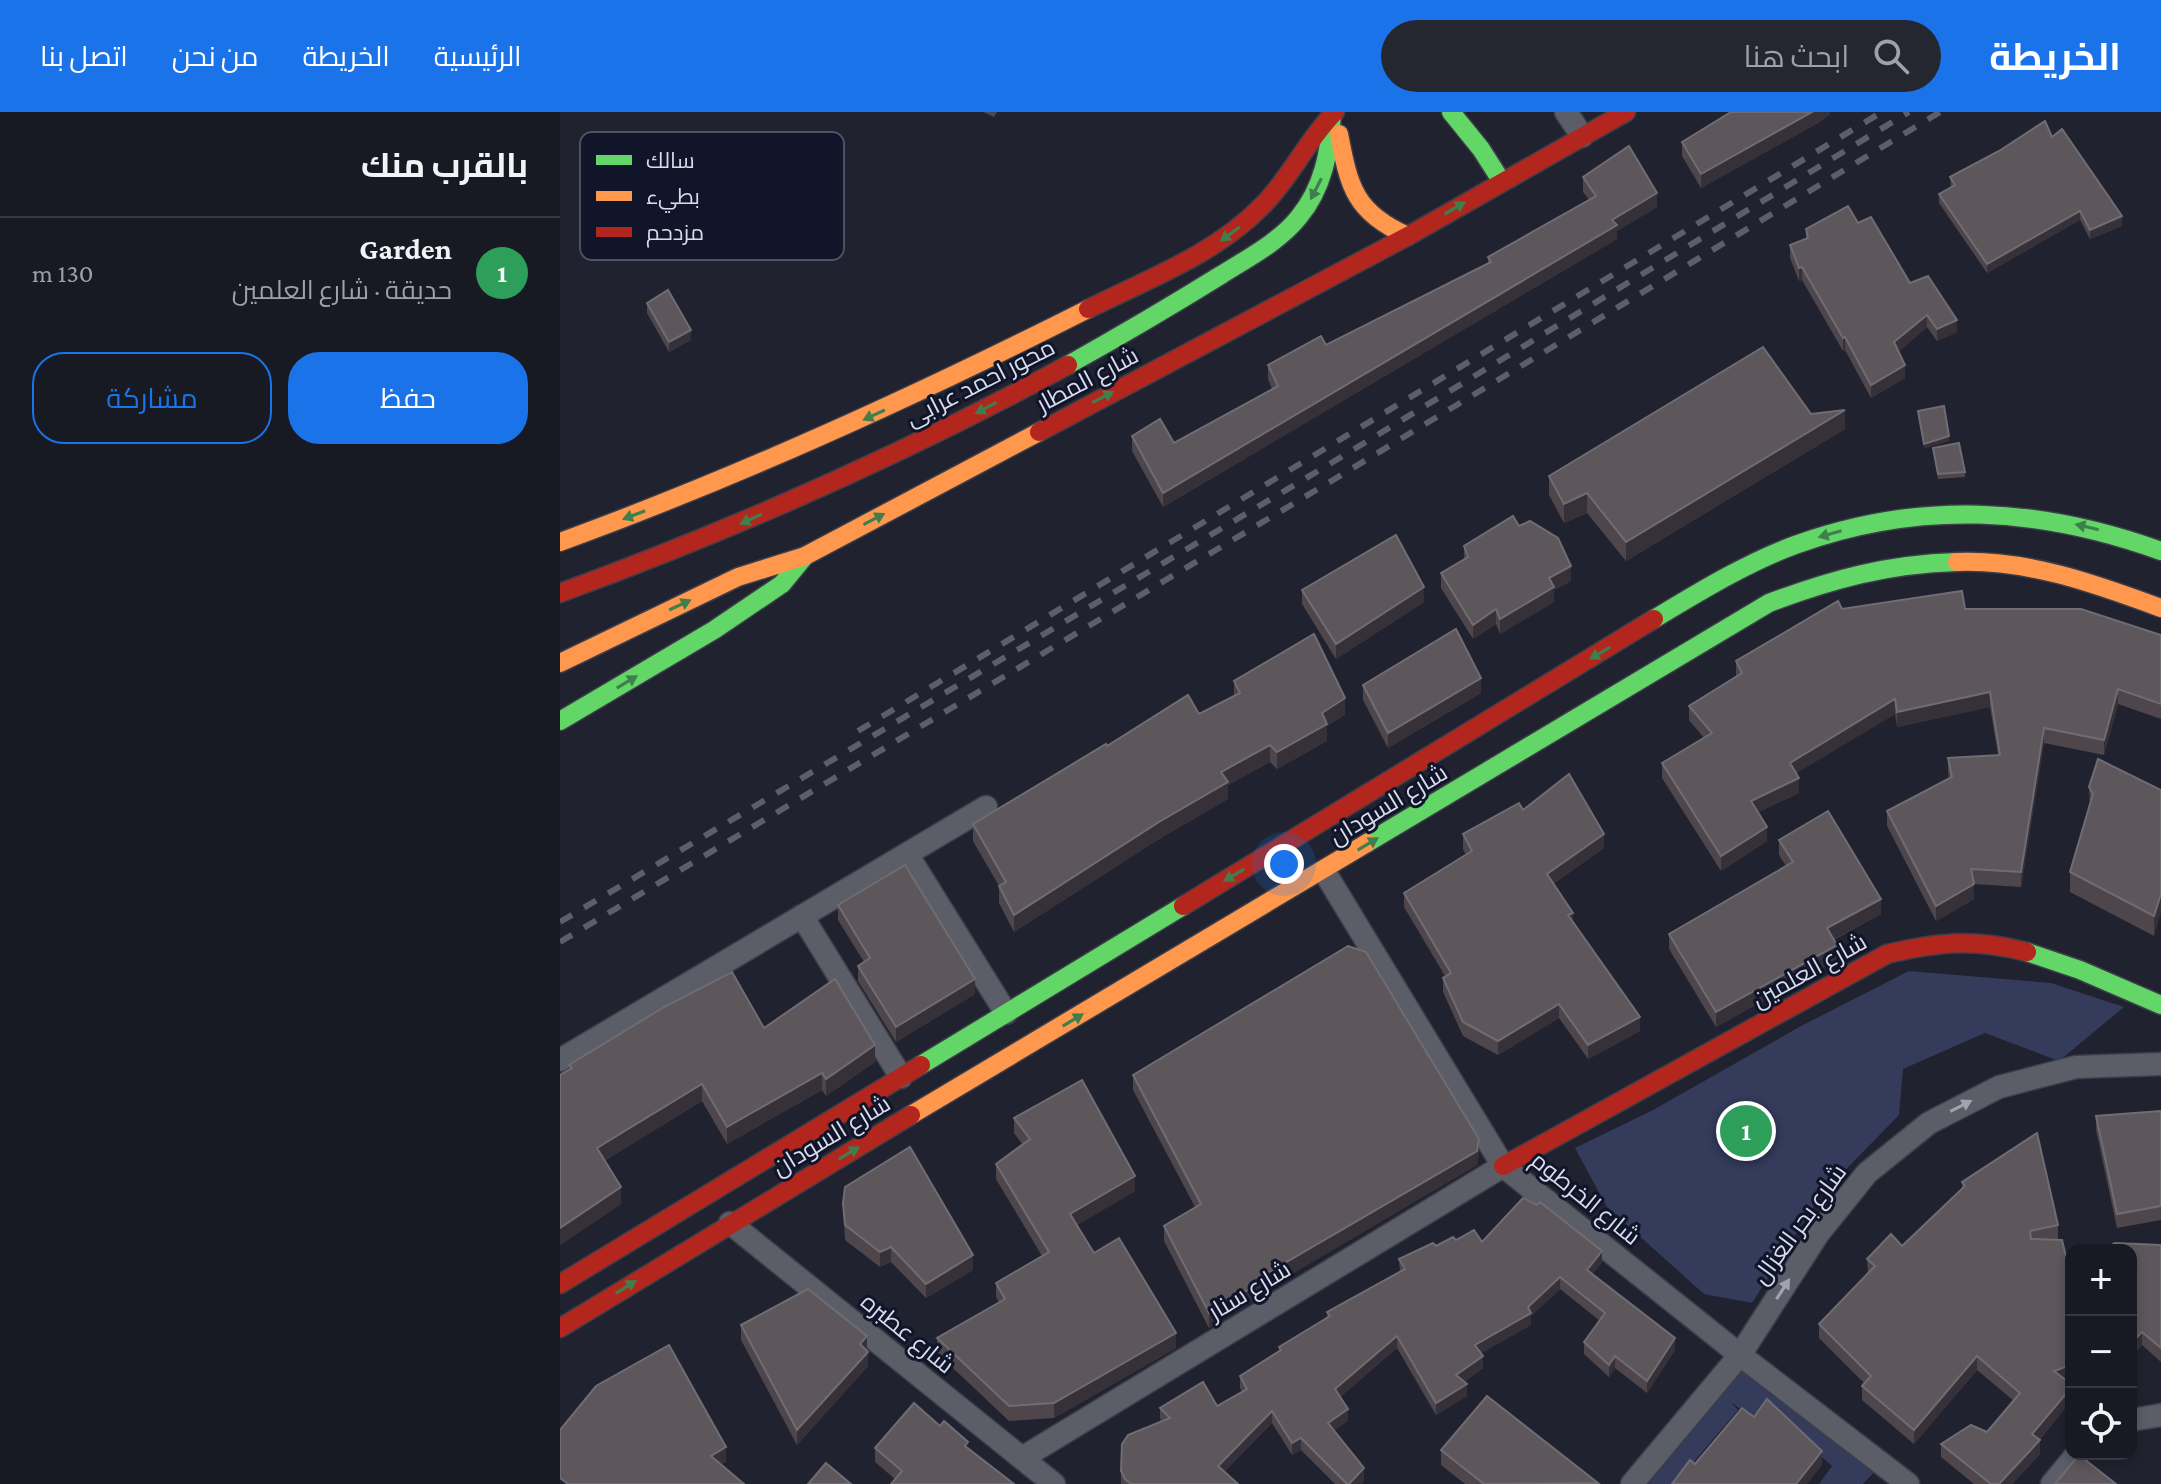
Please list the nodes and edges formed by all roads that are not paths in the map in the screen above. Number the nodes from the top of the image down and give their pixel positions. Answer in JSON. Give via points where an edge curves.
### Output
{"nodes":[{"id":1,"x":1451,"y":112,"type":"edge"},
{"id":2,"x":1566,"y":112,"type":"edge"},
{"id":3,"x":1626,"y":112,"type":"edge"},
{"id":4,"x":1333,"y":113,"type":"edge"},
{"id":5,"x":1582,"y":136,"type":"junction"},
{"id":6,"x":1502,"y":182,"type":"junction"},
{"id":7,"x":1408,"y":236,"type":"junction"},
{"id":8,"x":1990,"y":514,"type":"junction"},
{"id":9,"x":560,"y":542,"type":"edge"},
{"id":10,"x":1997,"y":550,"type":"junction"},
{"id":11,"x":2161,"y":551,"type":"edge"},
{"id":12,"x":805,"y":556,"type":"junction"},
{"id":13,"x":560,"y":593,"type":"edge"},
{"id":14,"x":2161,"y":608,"type":"edge"},
{"id":15,"x":564,"y":659,"type":"edge"},
{"id":16,"x":560,"y":721,"type":"edge"},
{"id":17,"x":986,"y":807,"type":"dead end"},
{"id":18,"x":907,"y":854,"type":"junction"},
{"id":19,"x":1324,"y":871,"type":"junction"},
{"id":20,"x":802,"y":916,"type":"junction"},
{"id":21,"x":2161,"y":1005,"type":"edge"},
{"id":22,"x":1006,"y":1013,"type":"junction"},
{"id":23,"x":560,"y":1060,"type":"edge"},
{"id":24,"x":2161,"y":1064,"type":"edge"},
{"id":25,"x":901,"y":1077,"type":"junction"},
{"id":26,"x":1503,"y":1166,"type":"junction"},
{"id":27,"x":730,"y":1223,"type":"junction"},
{"id":28,"x":560,"y":1284,"type":"edge"},
{"id":29,"x":560,"y":1328,"type":"edge"},
{"id":30,"x":1740,"y":1355,"type":"junction"},
{"id":31,"x":2161,"y":1415,"type":"edge"},
{"id":32,"x":2137,"y":1419,"type":"edge"},
{"id":33,"x":1022,"y":1458,"type":"junction"},
{"id":34,"x":2072,"y":1460,"type":"edge"},
{"id":35,"x":1054,"y":1484,"type":"edge"},
{"id":36,"x":1632,"y":1484,"type":"edge"},
{"id":37,"x":1908,"y":1484,"type":"edge"},
{"id":38,"x":2052,"y":1484,"type":"edge"}],
"edges":[{"from":1,"to":6,"type":"main road"},
{"from":2,"to":5,"type":"street"},
{"from":3,"to":5,"type":"main road","name":"شارع المطار"},
{"from":4,"to":7,"type":"main road","via":[[1345,171],[1359,202],[1389,228]]},
{"from":4,"to":9,"type":"main road","one_way":true,"via":[[1273,196],[1213,246],[863,420],[694,493]]},
{"from":4,"to":13,"type":"main road","name":"محور احمد عرابى","one_way":true,"via":[[1329,156],[1302,213],[1272,242],[1199,289],[1049,376],[894,454],[721,533]]},
{"from":5,"to":6,"type":"main road","name":"شارع المطار"},
{"from":7,"to":6,"type":"main road","name":"شارع المطار","one_way":true},
{"from":12,"to":7,"type":"main road","name":"شارع المطار","one_way":true},
{"from":8,"to":10,"type":"main road"},
{"from":11,"to":8,"type":"main road","name":"شارع السودان","one_way":true,"via":[[2104,531]]},
{"from":8,"to":22,"type":"main road","name":"شارع السودان","one_way":true,"via":[[1872,524],[1759,561],[1691,597]]},
{"from":10,"to":14,"type":"main road","name":"شارع السودان"},
{"from":19,"to":10,"type":"main road","name":"شارع السودان","one_way":true,"via":[[1769,603],[1881,567]]},
{"from":15,"to":12,"type":"main road","name":"شارع المطار","one_way":true,"via":[[738,577]]},
{"from":16,"to":12,"type":"main road","one_way":true,"via":[[714,630],[782,584]]},
{"from":17,"to":18,"type":"street"},
{"from":18,"to":20,"type":"street"},
{"from":18,"to":22,"type":"street"},
{"from":19,"to":26,"type":"street","name":"شارع الخرطوم"},
{"from":27,"to":19,"type":"main road","name":"شارع السودان","one_way":true},
{"from":20,"to":23,"type":"street"},
{"from":20,"to":25,"type":"street"},
{"from":21,"to":26,"type":"main road","name":"شارع العلمين","via":[[2040,956],[1989,943],[1938,943],[1887,954]]},
{"from":22,"to":25,"type":"main road","name":"شارع السودان"},
{"from":30,"to":24,"type":"street","name":"شارع بحر الغزال","one_way":true,"via":[[1818,1234],[1867,1173],[1929,1123],[1999,1087],[2076,1067]]},
{"from":25,"to":28,"type":"main road","name":"شارع السودان"},
{"from":26,"to":30,"type":"street","name":"شارع الخرطوم"},
{"from":26,"to":33,"type":"street","name":"شارع سنار"},
{"from":29,"to":27,"type":"main road","name":"شارع السودان","one_way":true},
{"from":27,"to":33,"type":"street","name":"شارع عطبره"},
{"from":30,"to":36,"type":"street","name":"شارع بحر الغزال"},
{"from":30,"to":37,"type":"street","name":"شارع الخرطوم"},
{"from":31,"to":32,"type":"street"},
{"from":33,"to":35,"type":"street","name":"شارع عطبره"},
{"from":34,"to":38,"type":"street"}]}
